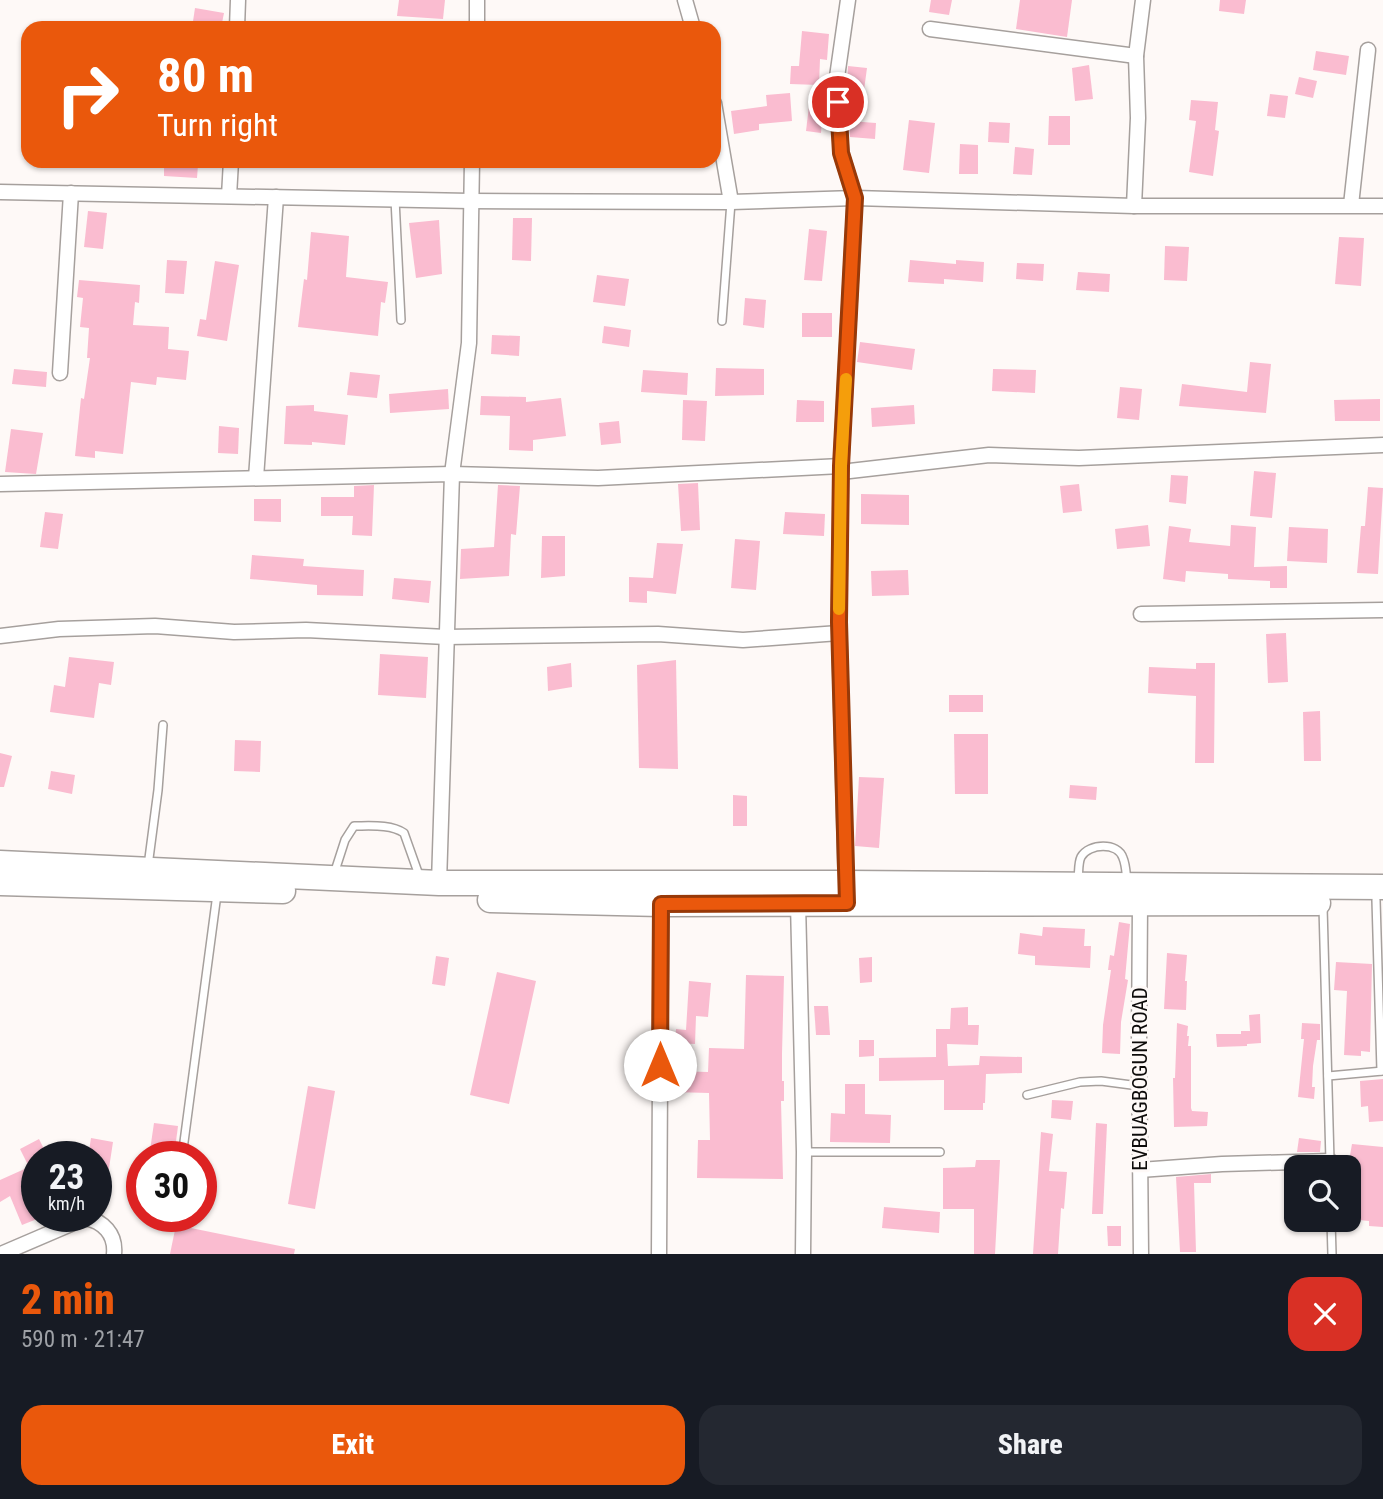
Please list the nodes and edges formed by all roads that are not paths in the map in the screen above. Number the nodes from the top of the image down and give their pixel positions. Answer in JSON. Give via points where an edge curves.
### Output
{"nodes":[{"id":1,"x":238,"y":0,"type":"edge"},
{"id":2,"x":477,"y":0,"type":"edge"},
{"id":3,"x":685,"y":0,"type":"edge"},
{"id":4,"x":848,"y":0,"type":"edge"},
{"id":5,"x":1143,"y":0,"type":"edge"},
{"id":6,"x":237,"y":21,"type":"edge"},
{"id":7,"x":477,"y":21,"type":"edge"},
{"id":8,"x":691,"y":21,"type":"edge"},
{"id":9,"x":930,"y":29,"type":"dead end"},
{"id":10,"x":1368,"y":50,"type":"dead end"},
{"id":11,"x":1136,"y":56,"type":"junction"},
{"id":12,"x":721,"y":144,"type":"edge"},
{"id":13,"x":231,"y":168,"type":"edge"},
{"id":14,"x":472,"y":168,"type":"edge"},
{"id":15,"x":0,"y":192,"type":"edge"},
{"id":16,"x":71,"y":193,"type":"junction"},
{"id":17,"x":229,"y":196,"type":"junction"},
{"id":18,"x":276,"y":197,"type":"junction"},
{"id":19,"x":855,"y":198,"type":"junction"},
{"id":20,"x":395,"y":199,"type":"junction"},
{"id":21,"x":470,"y":201,"type":"junction"},
{"id":22,"x":731,"y":202,"type":"junction"},
{"id":23,"x":1352,"y":205,"type":"junction"},
{"id":24,"x":1134,"y":206,"type":"junction"},
{"id":25,"x":1383,"y":206,"type":"edge"},
{"id":26,"x":401,"y":320,"type":"dead end"},
{"id":27,"x":722,"y":321,"type":"dead end"},
{"id":28,"x":60,"y":373,"type":"dead end"},
{"id":29,"x":1383,"y":445,"type":"edge"},
{"id":30,"x":841,"y":469,"type":"junction"},
{"id":31,"x":452,"y":474,"type":"junction"},
{"id":32,"x":256,"y":478,"type":"junction"},
{"id":33,"x":0,"y":484,"type":"edge"},
{"id":34,"x":1383,"y":610,"type":"edge"},
{"id":35,"x":1141,"y":614,"type":"dead end"},
{"id":36,"x":839,"y":632,"type":"junction"},
{"id":37,"x":0,"y":636,"type":"edge"},
{"id":38,"x":446,"y":637,"type":"junction"},
{"id":39,"x":163,"y":724,"type":"dead end"},
{"id":40,"x":0,"y":863,"type":"edge"},
{"id":41,"x":148,"y":869,"type":"junction"},
{"id":42,"x":333,"y":878,"type":"junction"},
{"id":43,"x":0,"y":883,"type":"edge"},
{"id":44,"x":430,"y":883,"type":"junction"},
{"id":45,"x":1078,"y":884,"type":"junction"},
{"id":46,"x":218,"y":890,"type":"junction"},
{"id":47,"x":846,"y":893,"type":"junction"},
{"id":48,"x":1134,"y":895,"type":"junction"},
{"id":49,"x":1381,"y":896,"type":"edge"},
{"id":50,"x":798,"y":903,"type":"junction"},
{"id":51,"x":1323,"y":903,"type":"junction"},
{"id":52,"x":661,"y":904,"type":"junction"},
{"id":53,"x":1382,"y":1071,"type":"edge"},
{"id":54,"x":1328,"y":1076,"type":"junction"},
{"id":55,"x":1140,"y":1086,"type":"junction"},
{"id":56,"x":1027,"y":1095,"type":"dead end"},
{"id":57,"x":184,"y":1141,"type":"edge"},
{"id":58,"x":940,"y":1152,"type":"dead end"},
{"id":59,"x":804,"y":1153,"type":"junction"},
{"id":60,"x":1330,"y":1155,"type":"edge"},
{"id":61,"x":1284,"y":1164,"type":"edge"},
{"id":62,"x":1140,"y":1170,"type":"junction"},
{"id":63,"x":1331,"y":1232,"type":"edge"},
{"id":64,"x":1,"y":1254,"type":"edge"},
{"id":65,"x":114,"y":1254,"type":"edge"},
{"id":66,"x":659,"y":1254,"type":"edge"},
{"id":67,"x":803,"y":1254,"type":"edge"},
{"id":68,"x":1142,"y":1254,"type":"edge"},
{"id":69,"x":1332,"y":1254,"type":"edge"}],
"edges":[{"from":1,"to":6,"type":"street"},
{"from":2,"to":7,"type":"street"},
{"from":3,"to":8,"type":"street"},
{"from":4,"to":19,"type":"street","via":[[837,77],[841,153]]},
{"from":5,"to":11,"type":"street"},
{"from":9,"to":11,"type":"street"},
{"from":10,"to":23,"type":"street"},
{"from":11,"to":24,"type":"street"},
{"from":12,"to":22,"type":"street"},
{"from":13,"to":17,"type":"street"},
{"from":14,"to":21,"type":"street"},
{"from":15,"to":16,"type":"street"},
{"from":16,"to":17,"type":"street"},
{"from":16,"to":28,"type":"street"},
{"from":17,"to":18,"type":"street"},
{"from":18,"to":20,"type":"street"},
{"from":18,"to":32,"type":"street"},
{"from":19,"to":22,"type":"street"},
{"from":19,"to":24,"type":"street"},
{"from":19,"to":30,"type":"street"},
{"from":20,"to":21,"type":"street"},
{"from":20,"to":26,"type":"lane"},
{"from":21,"to":22,"type":"street"},
{"from":21,"to":31,"type":"street","via":[[469,344]]},
{"from":22,"to":27,"type":"lane"},
{"from":23,"to":24,"type":"street"},
{"from":23,"to":25,"type":"street"},
{"from":29,"to":30,"type":"street","via":[[1079,458],[989,456]]},
{"from":30,"to":31,"type":"street","via":[[598,478]]},
{"from":30,"to":36,"type":"street"},
{"from":31,"to":32,"type":"street"},
{"from":31,"to":38,"type":"street"},
{"from":32,"to":33,"type":"street"},
{"from":34,"to":35,"type":"street"},
{"from":36,"to":38,"type":"street","via":[[743,640],[658,634]]},
{"from":36,"to":47,"type":"street"},
{"from":37,"to":38,"type":"street","via":[[155,626]]},
{"from":38,"to":44,"type":"street"},
{"from":39,"to":41,"type":"lane"},
{"from":40,"to":41,"type":"highway"},
{"from":41,"to":42,"type":"highway"},
{"from":42,"to":44,"type":"highway"},
{"from":42,"to":44,"type":"lane","via":[[354,826],[378,827],[404,833]]},
{"from":43,"to":46,"type":"highway"},
{"from":44,"to":47,"type":"highway"},
{"from":45,"to":47,"type":"highway"},
{"from":45,"to":48,"type":"highway"},
{"from":45,"to":48,"type":"lane","via":[[1080,859],[1088,849],[1104,846],[1123,856]]},
{"from":46,"to":52,"type":"highway"},
{"from":46,"to":57,"type":"lane"},
{"from":47,"to":48,"type":"highway"},
{"from":47,"to":50,"type":"highway"},
{"from":48,"to":49,"type":"highway"},
{"from":48,"to":51,"type":"highway"},
{"from":48,"to":55,"type":"street","name":"EVBUAGBOGUN ROAD"},
{"from":49,"to":51,"type":"highway"},
{"from":49,"to":53,"type":"lane"},
{"from":50,"to":52,"type":"highway"},
{"from":50,"to":59,"type":"street"},
{"from":51,"to":54,"type":"lane"},
{"from":52,"to":66,"type":"street"},
{"from":53,"to":54,"type":"lane"},
{"from":54,"to":60,"type":"lane"},
{"from":55,"to":56,"type":"lane","via":[[1080,1082]]},
{"from":55,"to":62,"type":"street","name":"EVBUAGBOGUN ROAD"},
{"from":58,"to":59,"type":"lane"},
{"from":59,"to":67,"type":"street"},
{"from":61,"to":62,"type":"street"},
{"from":62,"to":68,"type":"street","name":"EVBUAGBOGUN ROAD"},
{"from":63,"to":69,"type":"lane"},
{"from":64,"to":65,"type":"street","via":[[85,1218],[98,1221],[110,1233]]}]}
